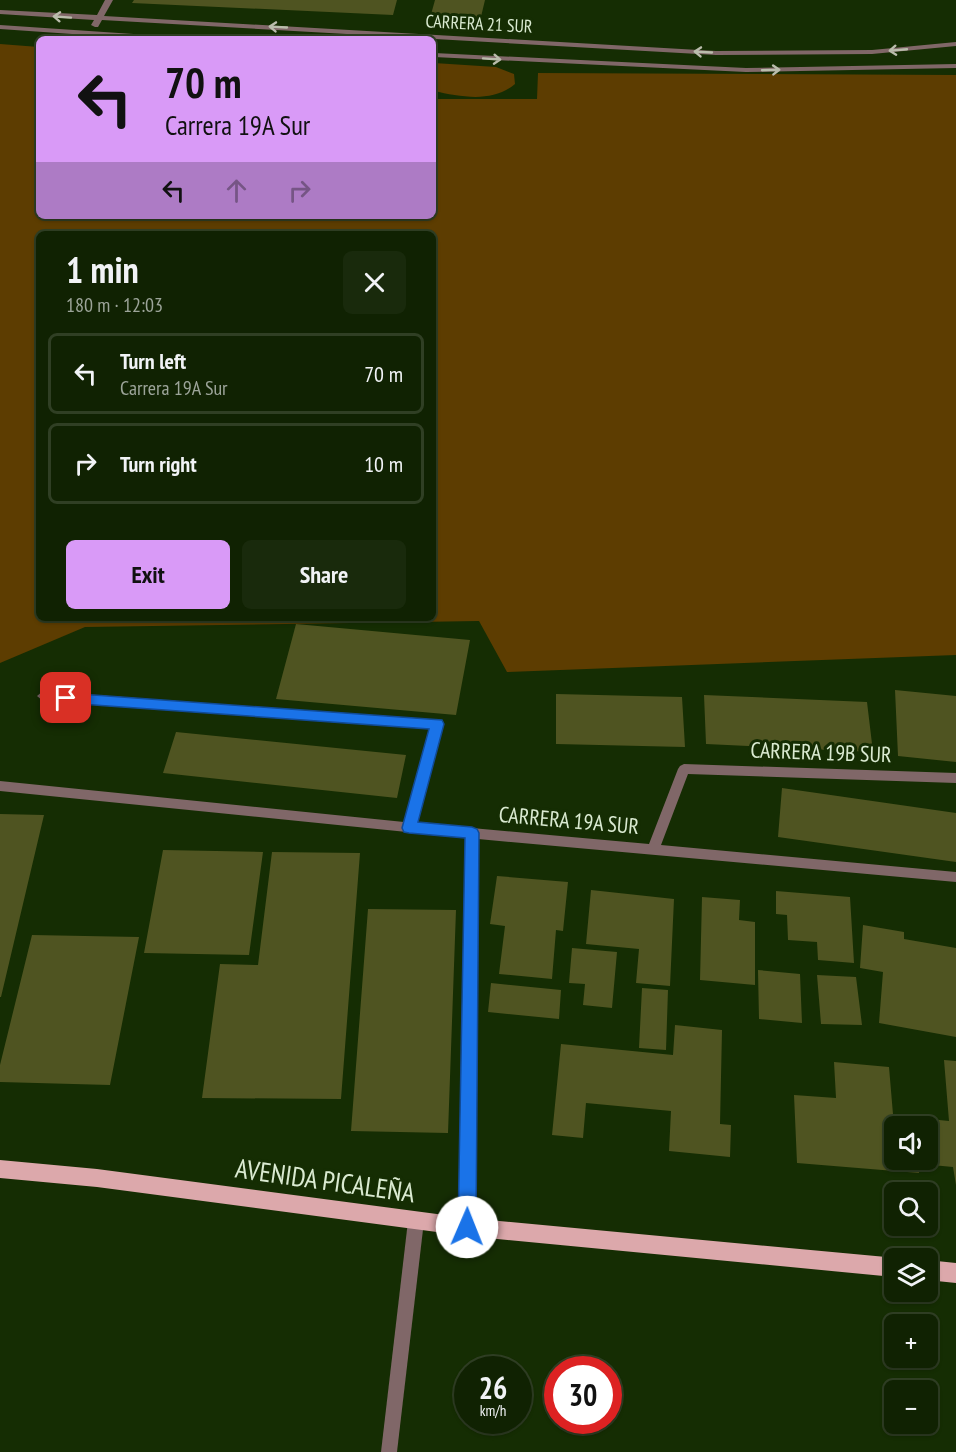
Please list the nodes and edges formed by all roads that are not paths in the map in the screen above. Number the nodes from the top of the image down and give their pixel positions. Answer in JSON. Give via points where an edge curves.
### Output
{"nodes":[{"id":1,"x":109,"y":0,"type":"edge"},
{"id":2,"x":0,"y":12,"type":"edge"},
{"id":3,"x":98,"y":19,"type":"junction"},
{"id":4,"x":0,"y":27,"type":"edge"},
{"id":5,"x":90,"y":33,"type":"junction"},
{"id":6,"x":134,"y":36,"type":"edge"},
{"id":7,"x":427,"y":36,"type":"edge"},
{"id":8,"x":436,"y":37,"type":"edge"},
{"id":9,"x":956,"y":44,"type":"edge"},
{"id":10,"x":436,"y":55,"type":"edge"},
{"id":11,"x":956,"y":64,"type":"edge"},
{"id":12,"x":43,"y":696,"type":"dead end"},
{"id":13,"x":956,"y":778,"type":"edge"},
{"id":14,"x":0,"y":786,"type":"edge"},
{"id":15,"x":409,"y":828,"type":"junction"},
{"id":16,"x":472,"y":833,"type":"junction"},
{"id":17,"x":653,"y":849,"type":"junction"},
{"id":18,"x":956,"y":877,"type":"edge"},
{"id":19,"x":1,"y":1170,"type":"edge"},
{"id":20,"x":416,"y":1221,"type":"junction"},
{"id":21,"x":467,"y":1227,"type":"junction"},
{"id":22,"x":884,"y":1266,"type":"edge"},
{"id":23,"x":938,"y":1271,"type":"edge"},
{"id":24,"x":956,"y":1273,"type":"edge"},
{"id":25,"x":389,"y":1452,"type":"edge"}],
"edges":[{"from":1,"to":3,"type":"street"},
{"from":3,"to":2,"type":"street","name":"CARRERA 21 SUR","one_way":true},
{"from":3,"to":5,"type":"street"},
{"from":7,"to":3,"type":"street","name":"CARRERA 21 SUR","one_way":true},
{"from":4,"to":5,"type":"street"},
{"from":5,"to":6,"type":"street"},
{"from":9,"to":8,"type":"street","name":"CARRERA 21 SUR","one_way":true,"via":[[872,52],[716,53]]},
{"from":10,"to":11,"type":"street","name":"CARRERA 21 SUR","one_way":true,"via":[[746,70]]},
{"from":12,"to":15,"type":"street","via":[[437,724]]},
{"from":13,"to":17,"type":"street","name":"CARRERA 19B SUR","via":[[684,769]]},
{"from":14,"to":15,"type":"street","name":"CARRERA 19A SUR"},
{"from":15,"to":16,"type":"street","name":"CARRERA 19A SUR"},
{"from":16,"to":17,"type":"street","name":"CARRERA 19A SUR"},
{"from":16,"to":21,"type":"street"},
{"from":17,"to":18,"type":"street","name":"CARRERA 19A SUR"},
{"from":19,"to":20,"type":"main road","name":"AVENIDA PICALEÑA","via":[[97,1178]]},
{"from":20,"to":21,"type":"main road","name":"AVENIDA PICALEÑA"},
{"from":20,"to":25,"type":"street"},
{"from":21,"to":22,"type":"main road","name":"AVENIDA PICALEÑA"},
{"from":23,"to":24,"type":"main road"}]}
